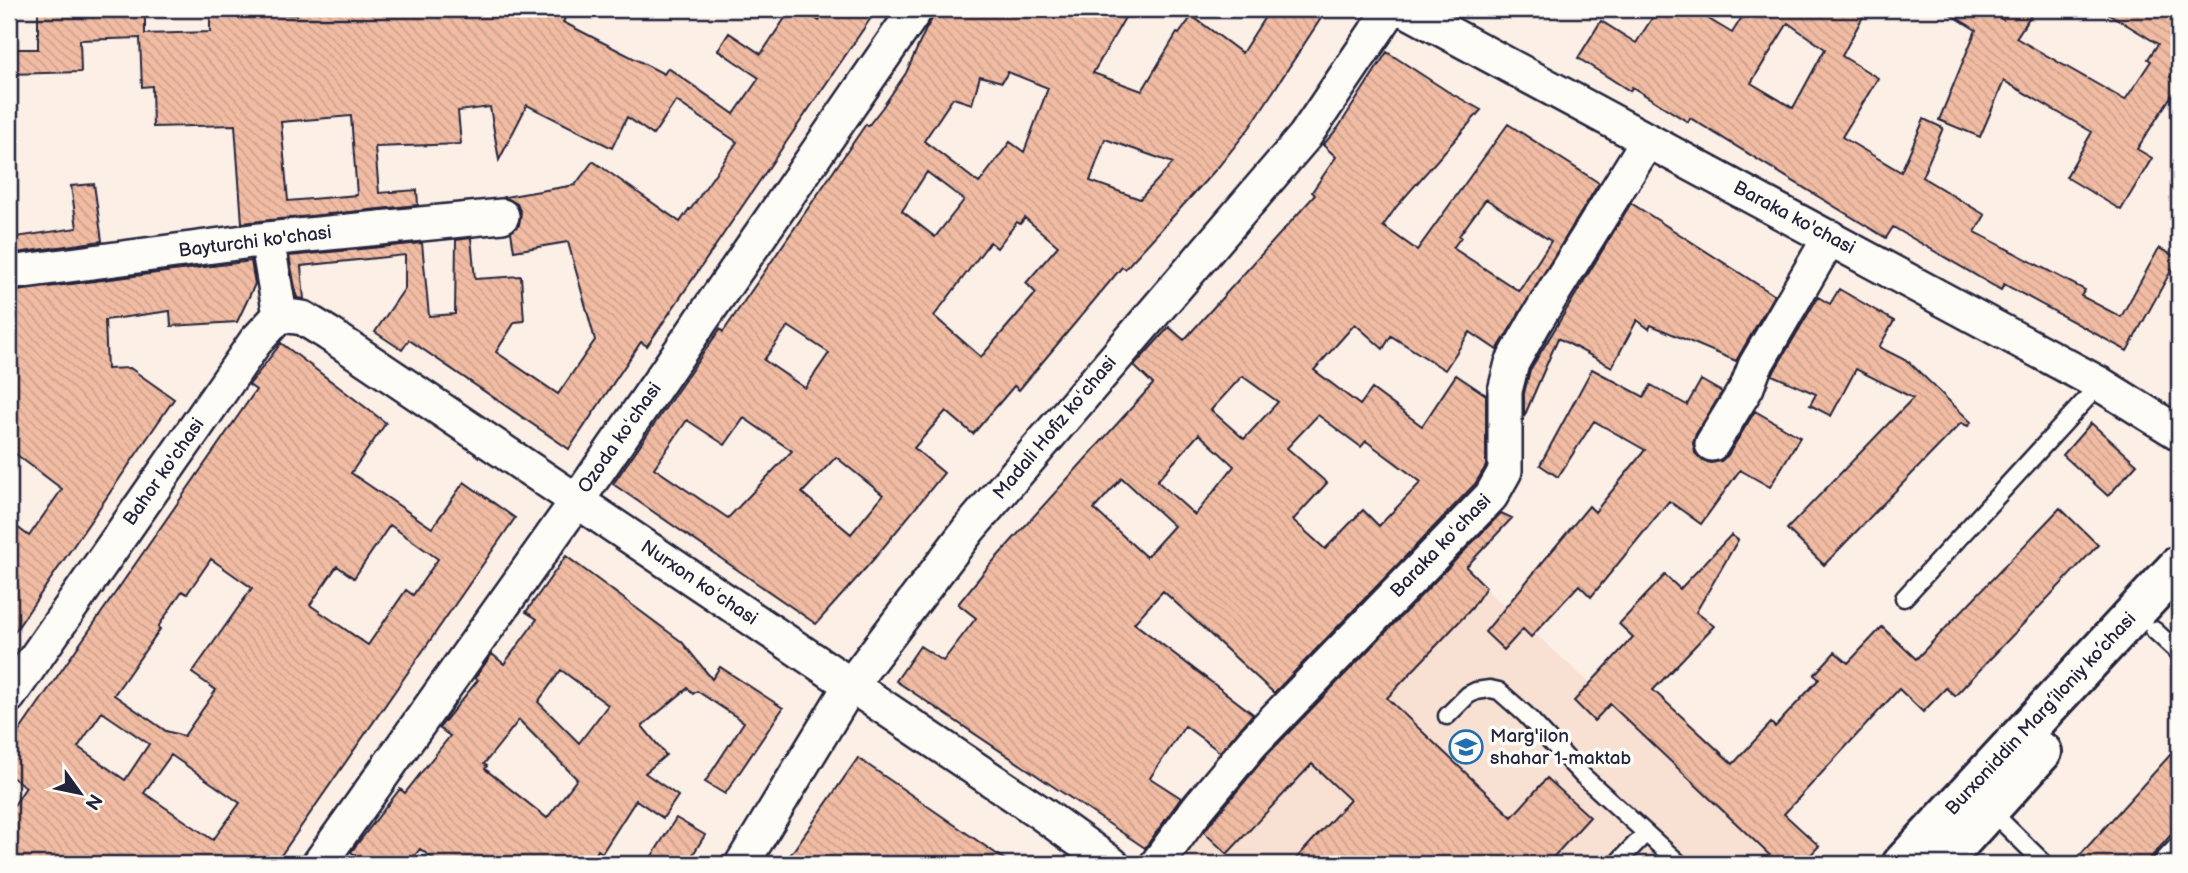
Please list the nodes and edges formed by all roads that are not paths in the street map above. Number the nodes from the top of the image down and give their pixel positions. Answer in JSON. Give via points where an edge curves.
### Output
{"nodes":[{"id":1,"x":916,"y":9,"type":"edge"},
{"id":2,"x":1391,"y":9,"type":"edge"},
{"id":3,"x":1404,"y":9,"type":"edge"},
{"id":4,"x":1648,"y":140,"type":"junction"},
{"id":5,"x":502,"y":216,"type":"dead end"},
{"id":6,"x":1830,"y":237,"type":"junction"},
{"id":7,"x":267,"y":239,"type":"junction"},
{"id":8,"x":9,"y":273,"type":"edge"},
{"id":9,"x":280,"y":315,"type":"junction"},
{"id":10,"x":2100,"y":384,"type":"junction"},
{"id":11,"x":2179,"y":433,"type":"edge"},
{"id":12,"x":1712,"y":444,"type":"dead end"},
{"id":13,"x":577,"y":501,"type":"junction"},
{"id":14,"x":2179,"y":565,"type":"edge"},
{"id":15,"x":1904,"y":598,"type":"dead end"},
{"id":16,"x":2179,"y":602,"type":"edge"},
{"id":17,"x":2166,"y":641,"type":"edge"},
{"id":18,"x":850,"y":686,"type":"junction"},
{"id":19,"x":9,"y":696,"type":"edge"},
{"id":20,"x":1447,"y":716,"type":"dead end"},
{"id":21,"x":1990,"y":810,"type":"junction"},
{"id":22,"x":1646,"y":833,"type":"junction"},
{"id":23,"x":2179,"y":844,"type":"edge"},
{"id":24,"x":319,"y":864,"type":"edge"},
{"id":25,"x":742,"y":864,"type":"edge"},
{"id":26,"x":1112,"y":864,"type":"edge"},
{"id":27,"x":1157,"y":864,"type":"edge"},
{"id":28,"x":1616,"y":864,"type":"edge"},
{"id":29,"x":1680,"y":864,"type":"edge"},
{"id":30,"x":1902,"y":864,"type":"edge"},
{"id":31,"x":1940,"y":864,"type":"edge"},
{"id":32,"x":2045,"y":864,"type":"edge"},
{"id":33,"x":2160,"y":864,"type":"edge"}],
"edges":[{"from":1,"to":13,"type":"street","name":"Ozoda koʻchasi"},
{"from":2,"to":18,"type":"street","name":"Madali Hofiz koʻchasi","via":[[1305,136],[969,529]]},
{"from":3,"to":4,"type":"street","name":"Baraka ko'chasi"},
{"from":4,"to":6,"type":"street","name":"Baraka ko'chasi"},
{"from":4,"to":27,"type":"street","name":"Baraka koʻchasi","via":[[1512,363],[1505,391],[1505,471],[1491,496],[1252,743]]},
{"from":5,"to":7,"type":"street","name":"Bayturchi ko'chasi"},
{"from":6,"to":10,"type":"street","name":"Baraka ko'chasi"},
{"from":6,"to":12,"type":"street"},
{"from":7,"to":8,"type":"street","name":"Bayturchi ko'chasi"},
{"from":7,"to":9,"type":"street"},
{"from":9,"to":13,"type":"street","name":"Nurxon koʻchasi","via":[[303,318],[329,334]]},
{"from":9,"to":19,"type":"street","name":"Bahor ko'chasi","via":[[255,342]]},
{"from":10,"to":11,"type":"street","name":"Baraka ko'chasi"},
{"from":10,"to":15,"type":"lane"},
{"from":13,"to":18,"type":"street","name":"Nurxon koʻchasi"},
{"from":13,"to":24,"type":"street","name":"Ozoda koʻchasi"},
{"from":14,"to":30,"type":"main road","name":"Burxoniddin Marg’iloniy ko’chasi"},
{"from":16,"to":17,"type":"main road","name":"Burxoniddin Marg’iloniy ko’chasi"},
{"from":17,"to":21,"type":"main road","name":"Burxoniddin Marg’iloniy ko’chasi"},
{"from":18,"to":25,"type":"street","name":"Madali Hofiz koʻchasi"},
{"from":18,"to":26,"type":"street","name":"Nurxon koʻchasi"},
{"from":20,"to":22,"type":"lane","via":[[1476,691],[1499,691]]},
{"from":21,"to":31,"type":"main road","name":"Burxoniddin Marg’iloniy ko’chasi"},
{"from":21,"to":32,"type":"lane"},
{"from":22,"to":28,"type":"lane"},
{"from":22,"to":29,"type":"lane"},
{"from":23,"to":33,"type":"lane"}]}
